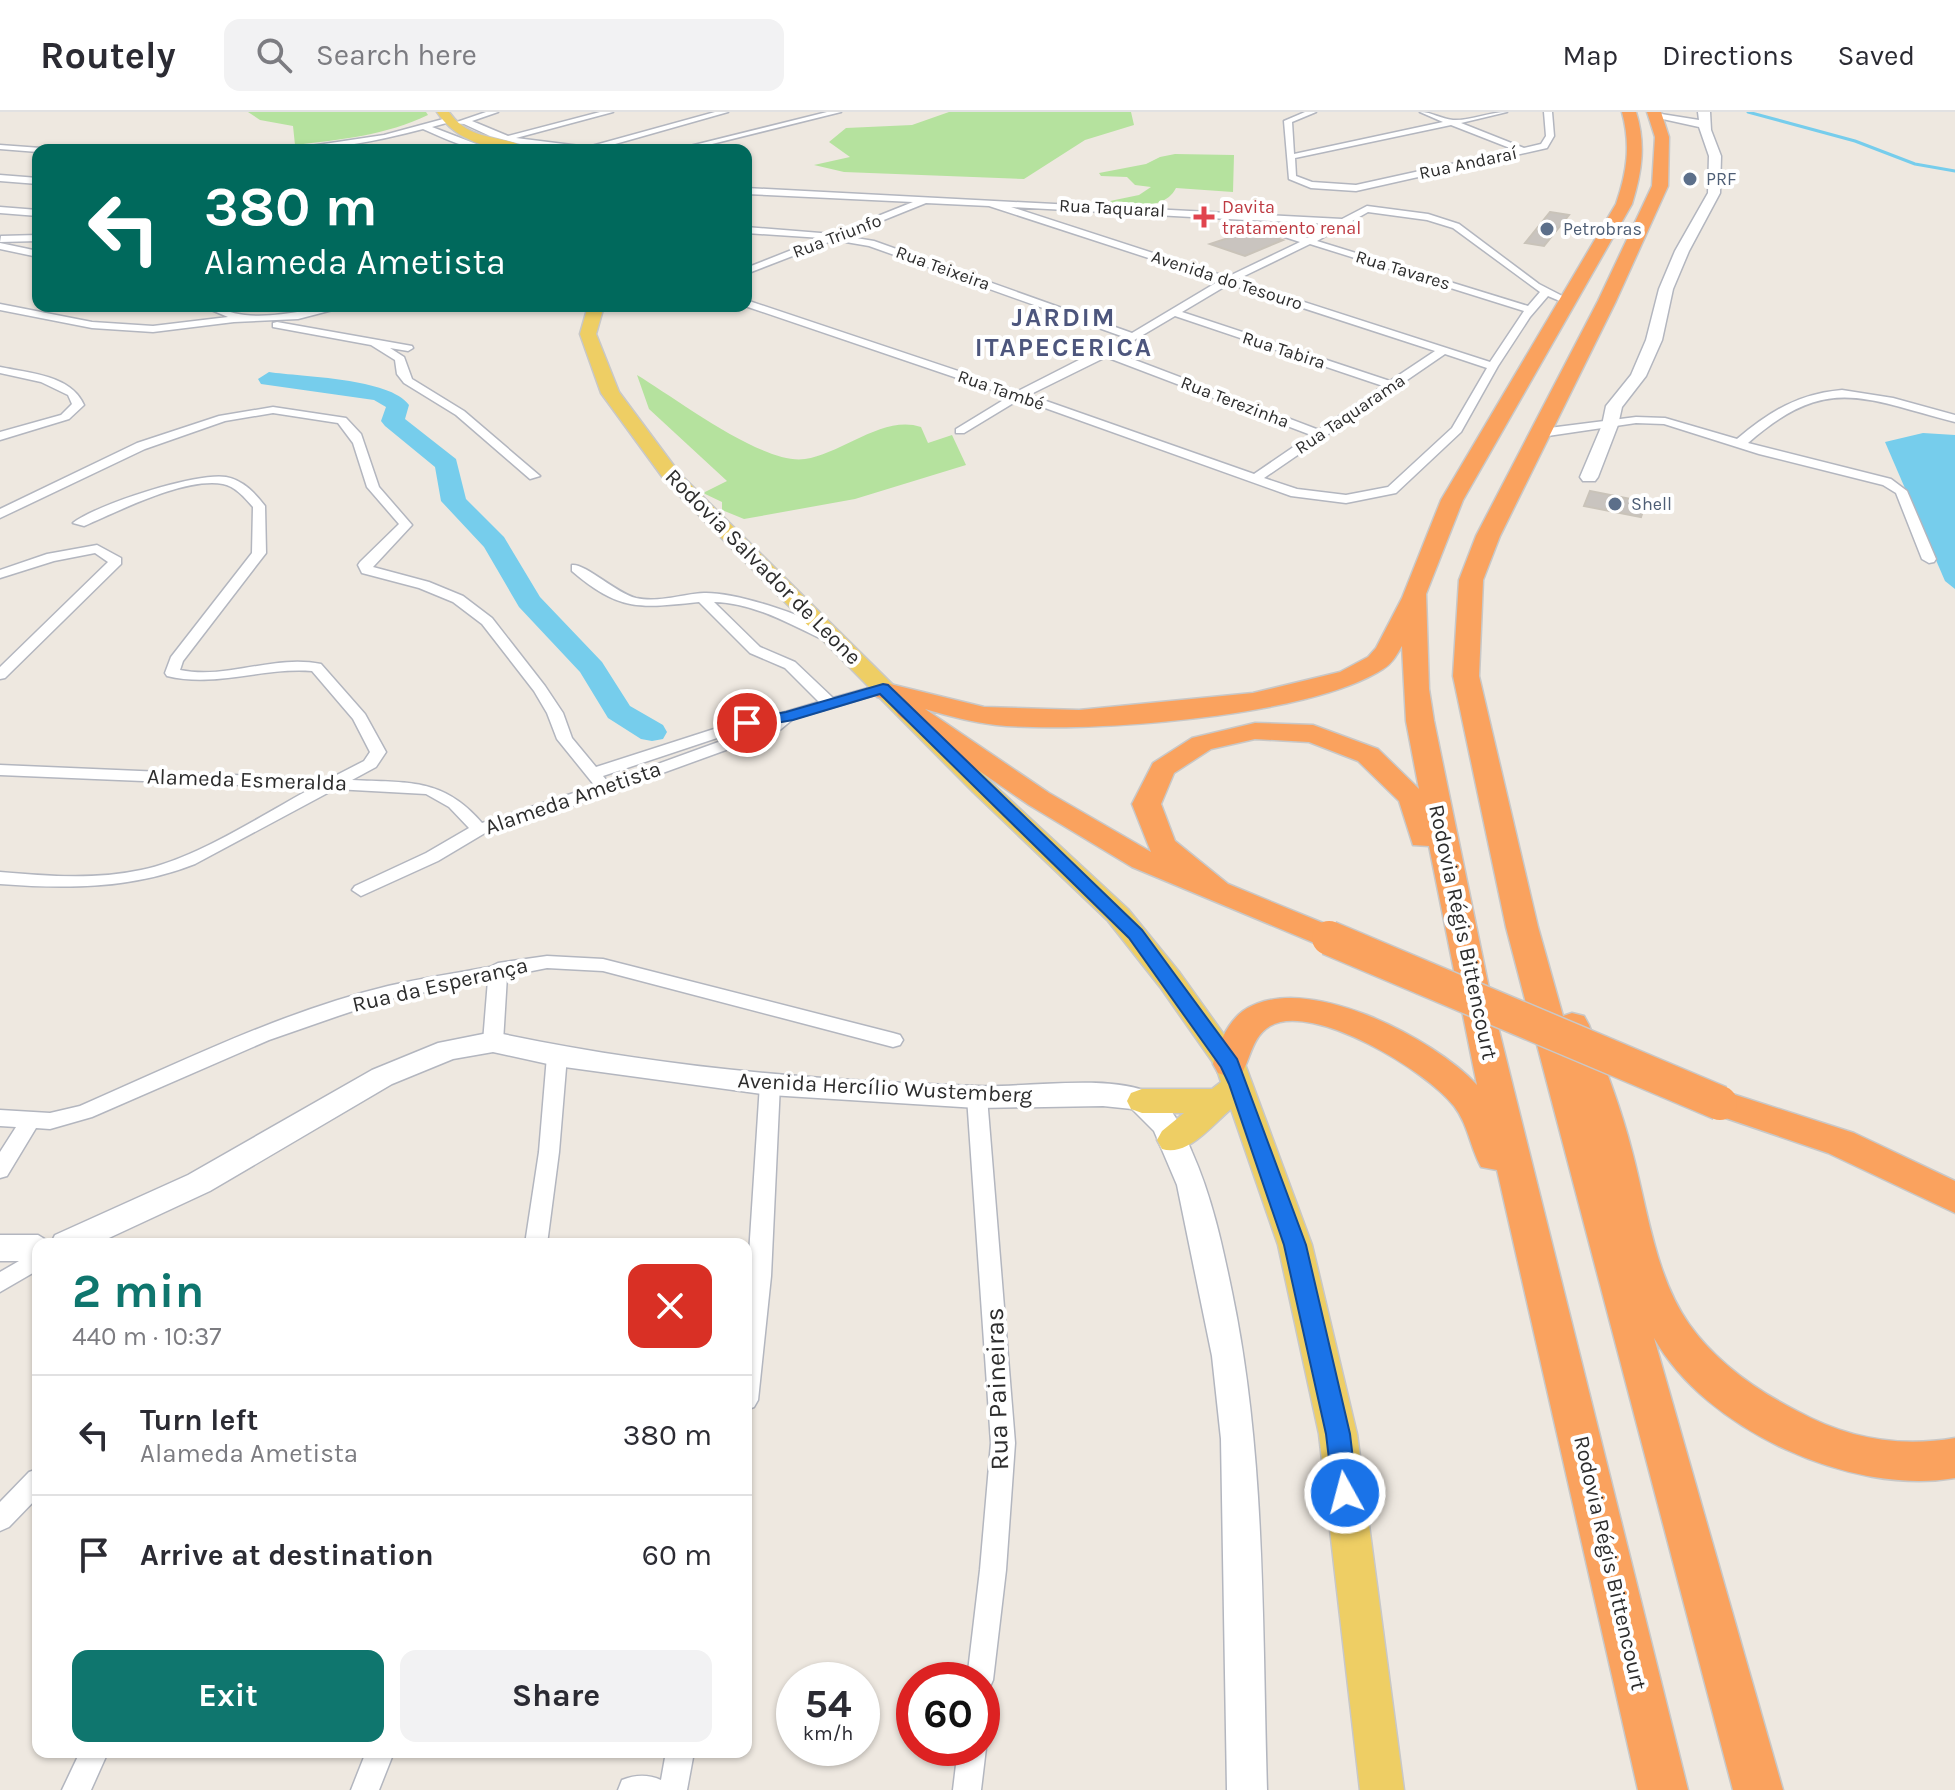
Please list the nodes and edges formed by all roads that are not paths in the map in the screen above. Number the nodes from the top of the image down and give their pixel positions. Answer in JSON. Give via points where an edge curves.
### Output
{"nodes":[{"id":1,"x":494,"y":112,"type":"edge"},
{"id":2,"x":609,"y":112,"type":"edge"},
{"id":3,"x":724,"y":112,"type":"edge"},
{"id":4,"x":837,"y":112,"type":"edge"},
{"id":5,"x":1312,"y":112,"type":"edge"},
{"id":6,"x":1424,"y":112,"type":"edge"},
{"id":7,"x":1503,"y":112,"type":"edge"},
{"id":8,"x":1548,"y":112,"type":"edge"},
{"id":9,"x":1650,"y":118,"type":"edge"},
{"id":10,"x":451,"y":120,"type":"edge"},
{"id":11,"x":1704,"y":122,"type":"edge"},
{"id":12,"x":1451,"y":123,"type":"junction"},
{"id":13,"x":426,"y":126,"type":"junction"},
{"id":14,"x":507,"y":138,"type":"junction"},
{"id":15,"x":339,"y":144,"type":"edge"},
{"id":16,"x":466,"y":144,"type":"edge"},
{"id":17,"x":500,"y":144,"type":"edge"},
{"id":18,"x":539,"y":144,"type":"edge"},
{"id":19,"x":608,"y":144,"type":"edge"},
{"id":20,"x":703,"y":144,"type":"edge"},
{"id":21,"x":0,"y":147,"type":"edge"},
{"id":22,"x":32,"y":149,"type":"edge"},
{"id":23,"x":1525,"y":151,"type":"junction"},
{"id":24,"x":1290,"y":157,"type":"junction"},
{"id":25,"x":0,"y":178,"type":"edge"},
{"id":26,"x":32,"y":181,"type":"edge"},
{"id":27,"x":1356,"y":188,"type":"junction"},
{"id":28,"x":752,"y":191,"type":"edge"},
{"id":29,"x":927,"y":199,"type":"junction"},
{"id":30,"x":985,"y":202,"type":"junction"},
{"id":31,"x":1367,"y":209,"type":"junction"},
{"id":32,"x":0,"y":210,"type":"edge"},
{"id":33,"x":32,"y":213,"type":"edge"},
{"id":34,"x":1229,"y":215,"type":"junction"},
{"id":35,"x":1345,"y":222,"type":"junction"},
{"id":36,"x":752,"y":230,"type":"edge"},
{"id":37,"x":838,"y":236,"type":"junction"},
{"id":38,"x":32,"y":238,"type":"edge"},
{"id":39,"x":0,"y":239,"type":"edge"},
{"id":40,"x":1307,"y":242,"type":"junction"},
{"id":41,"x":0,"y":246,"type":"edge"},
{"id":42,"x":32,"y":253,"type":"edge"},
{"id":43,"x":752,"y":269,"type":"edge"},
{"id":44,"x":1228,"y":280,"type":"junction"},
{"id":45,"x":1557,"y":297,"type":"junction"},
{"id":46,"x":752,"y":305,"type":"edge"},
{"id":47,"x":0,"y":307,"type":"edge"},
{"id":48,"x":1531,"y":310,"type":"junction"},
{"id":49,"x":228,"y":312,"type":"edge"},
{"id":50,"x":316,"y":312,"type":"edge"},
{"id":51,"x":593,"y":312,"type":"edge"},
{"id":52,"x":1175,"y":313,"type":"junction"},
{"id":53,"x":250,"y":318,"type":"junction"},
{"id":54,"x":1133,"y":337,"type":"junction"},
{"id":55,"x":376,"y":344,"type":"junction"},
{"id":56,"x":408,"y":348,"type":"dead end"},
{"id":57,"x":1444,"y":350,"type":"junction"},
{"id":58,"x":1106,"y":353,"type":"junction"},
{"id":59,"x":1493,"y":366,"type":"junction"},
{"id":60,"x":2,"y":371,"type":"edge"},
{"id":61,"x":1393,"y":386,"type":"junction"},
{"id":62,"x":1019,"y":395,"type":"junction"},
{"id":63,"x":1955,"y":419,"type":"edge"},
{"id":64,"x":1610,"y":425,"type":"junction"},
{"id":65,"x":960,"y":431,"type":"dead end"},
{"id":66,"x":1541,"y":433,"type":"junction"},
{"id":67,"x":1319,"y":434,"type":"junction"},
{"id":68,"x":0,"y":436,"type":"edge"},
{"id":69,"x":1739,"y":444,"type":"junction"},
{"id":70,"x":534,"y":476,"type":"dead end"},
{"id":71,"x":1589,"y":477,"type":"dead end"},
{"id":72,"x":1256,"y":478,"type":"junction"},
{"id":73,"x":0,"y":514,"type":"edge"},
{"id":74,"x":79,"y":523,"type":"dead end"},
{"id":75,"x":1929,"y":559,"type":"dead end"},
{"id":76,"x":577,"y":568,"type":"dead end"},
{"id":77,"x":0,"y":574,"type":"edge"},
{"id":78,"x":1414,"y":594,"type":"junction"},
{"id":79,"x":702,"y":597,"type":"junction"},
{"id":80,"x":837,"y":642,"type":"junction"},
{"id":81,"x":0,"y":675,"type":"edge"},
{"id":82,"x":884,"y":689,"type":"junction"},
{"id":83,"x":830,"y":704,"type":"junction"},
{"id":84,"x":908,"y":710,"type":"junction"},
{"id":85,"x":0,"y":770,"type":"edge"},
{"id":86,"x":600,"y":780,"type":"junction"},
{"id":87,"x":333,"y":784,"type":"junction"},
{"id":88,"x":479,"y":829,"type":"junction"},
{"id":89,"x":0,"y":878,"type":"edge"},
{"id":90,"x":361,"y":890,"type":"dead end"},
{"id":91,"x":1217,"y":891,"type":"junction"},
{"id":92,"x":498,"y":969,"type":"junction"},
{"id":93,"x":1536,"y":972,"type":"junction"},
{"id":94,"x":1474,"y":998,"type":"junction"},
{"id":95,"x":893,"y":1040,"type":"dead end"},
{"id":96,"x":493,"y":1042,"type":"junction"},
{"id":97,"x":557,"y":1056,"type":"junction"},
{"id":98,"x":1228,"y":1083,"type":"junction"},
{"id":99,"x":770,"y":1084,"type":"junction"},
{"id":100,"x":977,"y":1097,"type":"junction"},
{"id":101,"x":1142,"y":1101,"type":"junction"},
{"id":102,"x":1736,"y":1109,"type":"junction"},
{"id":103,"x":0,"y":1118,"type":"edge"},
{"id":104,"x":29,"y":1122,"type":"junction"},
{"id":105,"x":1173,"y":1140,"type":"junction"},
{"id":106,"x":0,"y":1170,"type":"edge"},
{"id":107,"x":1955,"y":1198,"type":"edge"},
{"id":108,"x":1955,"y":1222,"type":"edge"},
{"id":109,"x":79,"y":1238,"type":"edge"},
{"id":110,"x":537,"y":1238,"type":"edge"},
{"id":111,"x":0,"y":1248,"type":"edge"},
{"id":112,"x":32,"y":1248,"type":"edge"},
{"id":113,"x":32,"y":1263,"type":"edge"},
{"id":114,"x":0,"y":1283,"type":"edge"},
{"id":115,"x":752,"y":1347,"type":"edge"},
{"id":116,"x":1955,"y":1458,"type":"edge"},
{"id":117,"x":32,"y":1486,"type":"edge"},
{"id":118,"x":0,"y":1519,"type":"edge"},
{"id":119,"x":1607,"y":1550,"type":"junction"},
{"id":120,"x":982,"y":1662,"type":"edge"},
{"id":121,"x":91,"y":1758,"type":"edge"},
{"id":122,"x":378,"y":1758,"type":"edge"},
{"id":123,"x":679,"y":1758,"type":"edge"},
{"id":124,"x":970,"y":1766,"type":"edge"},
{"id":125,"x":76,"y":1790,"type":"edge"},
{"id":126,"x":365,"y":1790,"type":"edge"},
{"id":127,"x":632,"y":1790,"type":"edge"},
{"id":128,"x":651,"y":1790,"type":"edge"},
{"id":129,"x":673,"y":1790,"type":"edge"},
{"id":130,"x":967,"y":1790,"type":"edge"},
{"id":131,"x":1247,"y":1790,"type":"edge"},
{"id":132,"x":1382,"y":1790,"type":"edge"},
{"id":133,"x":1663,"y":1790,"type":"edge"},
{"id":134,"x":1758,"y":1790,"type":"edge"}],
"edges":[{"from":1,"to":10,"type":"street"},
{"from":2,"to":14,"type":"street"},
{"from":3,"to":19,"type":"street"},
{"from":4,"to":20,"type":"street"},
{"from":5,"to":24,"type":"street","via":[[1288,121]]},
{"from":6,"to":12,"type":"street"},
{"from":7,"to":12,"type":"street"},
{"from":8,"to":23,"type":"street","name":"Rua Andaraí","via":[[1548,143]]},
{"from":9,"to":11,"type":"street"},
{"from":9,"to":45,"type":"highway","name":"Rodovia Régis Bittencourt","via":[[1637,146],[1624,204]]},
{"from":9,"to":66,"type":"highway","via":[[1662,177],[1652,208]]},
{"from":10,"to":13,"type":"street"},
{"from":10,"to":14,"type":"street"},
{"from":10,"to":17,"type":"main road","via":[[476,138]]},
{"from":11,"to":64,"type":"street","via":[[1715,156],[1714,193],[1666,289],[1654,340],[1638,376],[1614,406]]},
{"from":12,"to":23,"type":"street"},
{"from":12,"to":24,"type":"street"},
{"from":13,"to":15,"type":"street"},
{"from":13,"to":16,"type":"street"},
{"from":14,"to":18,"type":"street"},
{"from":21,"to":22,"type":"street"},
{"from":23,"to":27,"type":"street","name":"Rua Andaraí"},
{"from":24,"to":27,"type":"street","name":"Rua Andaraí","via":[[1292,177],[1299,181]]},
{"from":25,"to":26,"type":"street"},
{"from":27,"to":31,"type":"street"},
{"from":28,"to":29,"type":"street","name":"Rua Taquaral"},
{"from":29,"to":30,"type":"street","name":"Rua Taquaral"},
{"from":29,"to":37,"type":"street","name":"Rua Triunfo"},
{"from":30,"to":34,"type":"street","name":"Rua Taquaral"},
{"from":30,"to":44,"type":"street","name":"Avenida do Tesouro"},
{"from":31,"to":35,"type":"street"},
{"from":31,"to":45,"type":"street","via":[[1456,226]]},
{"from":32,"to":33,"type":"street"},
{"from":34,"to":35,"type":"street","name":"Rua Taquaral"},
{"from":34,"to":40,"type":"street","name":"Rua Tavares"},
{"from":35,"to":40,"type":"street"},
{"from":36,"to":37,"type":"street","name":"Rua Teixeira"},
{"from":37,"to":43,"type":"street","name":"Rua Triunfo"},
{"from":37,"to":54,"type":"street","name":"Rua Teixeira","via":[[898,252]]},
{"from":38,"to":39,"type":"street"},
{"from":40,"to":44,"type":"street"},
{"from":40,"to":48,"type":"street","name":"Rua Tavares"},
{"from":41,"to":42,"type":"street"},
{"from":44,"to":52,"type":"street"},
{"from":44,"to":57,"type":"street","name":"Avenida do Tesouro"},
{"from":45,"to":48,"type":"street","name":"Rua També"},
{"from":45,"to":78,"type":"highway","name":"Rodovia Régis Bittencourt","via":[[1452,500]]},
{"from":46,"to":62,"type":"street","name":"Rua També"},
{"from":47,"to":53,"type":"street","via":[[130,328],[171,329]]},
{"from":48,"to":59,"type":"street","name":"Rua També"},
{"from":49,"to":53,"type":"street"},
{"from":50,"to":53,"type":"street"},
{"from":51,"to":80,"type":"main road","name":"Rodovia Salvador de Leone","via":[[588,334],[620,410],[689,497]]},
{"from":52,"to":54,"type":"street"},
{"from":52,"to":61,"type":"street","name":"Rua Tabira"},
{"from":53,"to":55,"type":"street"},
{"from":54,"to":58,"type":"street"},
{"from":55,"to":56,"type":"street"},
{"from":55,"to":70,"type":"street","via":[[397,355],[408,381],[460,413]]},
{"from":57,"to":59,"type":"street","name":"Avenida do Tesouro"},
{"from":57,"to":61,"type":"street","name":"Rua Taquarama"},
{"from":58,"to":62,"type":"street"},
{"from":58,"to":67,"type":"street","name":"Rua Terezinha"},
{"from":59,"to":72,"type":"street","name":"Rua També","via":[[1461,425],[1392,490],[1346,499],[1308,497]]},
{"from":60,"to":68,"type":"street","via":[[44,379],[73,393],[78,405],[65,417]]},
{"from":61,"to":67,"type":"street","name":"Rua Taquarama"},
{"from":62,"to":65,"type":"street"},
{"from":62,"to":72,"type":"street","name":"Rua També"},
{"from":63,"to":69,"type":"street","via":[[1863,393],[1834,391],[1801,400]]},
{"from":64,"to":66,"type":"street"},
{"from":64,"to":69,"type":"street","via":[[1665,421]]},
{"from":64,"to":71,"type":"street"},
{"from":66,"to":93,"type":"highway","via":[[1471,580],[1466,637],[1474,721]]},
{"from":67,"to":72,"type":"street","name":"Rua Taquarama"},
{"from":69,"to":75,"type":"street","via":[[1895,486]]},
{"from":73,"to":86,"type":"street","via":[[141,446],[223,418],[273,410],[342,420],[361,446],[370,483],[406,525],[365,565],[367,570],[458,599],[487,621],[540,689],[565,739]]},
{"from":74,"to":87,"type":"street","via":[[182,485],[221,479],[241,487],[259,506],[259,553],[176,660],[172,673],[187,678],[316,667],[346,701],[378,752],[370,764]]},
{"from":76,"to":79,"type":"street","via":[[621,600],[660,604]]},
{"from":77,"to":81,"type":"street","via":[[97,549],[116,561]]},
{"from":78,"to":82,"type":"highway","via":[[1378,662],[1341,682],[1291,695],[1050,720],[979,715]]},
{"from":78,"to":94,"type":"highway","name":"Rodovia Régis Bittencourt","via":[[1420,721]]},
{"from":79,"to":80,"type":"street","via":[[747,603]]},
{"from":79,"to":83,"type":"street","via":[[755,650],[798,671]]},
{"from":80,"to":82,"type":"main road","name":"Rodovia Salvador de Leone"},
{"from":82,"to":83,"type":"street","name":"Alameda Ametista"},
{"from":82,"to":84,"type":"main road","name":"Rodovia Salvador de Leone"},
{"from":83,"to":86,"type":"street","name":"Alameda Ametista","via":[[788,716],[763,732]]},
{"from":84,"to":91,"type":"highway","via":[[1093,832]]},
{"from":84,"to":98,"type":"main road","name":"Rodovia Salvador de Leone","via":[[1136,934]]},
{"from":85,"to":87,"type":"street","name":"Alameda Esmeralda"},
{"from":86,"to":88,"type":"street","name":"Alameda Ametista"},
{"from":87,"to":88,"type":"street","name":"Alameda Esmeralda","via":[[434,790],[458,805]]},
{"from":87,"to":89,"type":"street","via":[[161,871],[100,883]]},
{"from":88,"to":90,"type":"street","name":"Alameda Ametista"},
{"from":91,"to":94,"type":"highway","via":[[1167,854],[1152,834],[1149,789],[1165,764],[1190,746],[1254,731],[1312,734],[1351,746],[1379,762],[1412,798]]},
{"from":91,"to":102,"type":"highway","bridge":true},
{"from":92,"to":95,"type":"street","name":"Rua da Esperança","via":[[547,962],[603,965]]},
{"from":92,"to":96,"type":"street"},
{"from":92,"to":104,"type":"street","name":"Rua da Esperança","via":[[331,1011],[262,1035],[85,1112]]},
{"from":93,"to":116,"type":"highway","via":[[1572,1023],[1663,1316],[1680,1341],[1736,1396],[1801,1435],[1885,1461]]},
{"from":93,"to":134,"type":"highway"},
{"from":94,"to":119,"type":"highway","name":"Rodovia Régis Bittencourt"},
{"from":96,"to":97,"type":"street","name":"Avenida Hercílio Wustemberg"},
{"from":96,"to":109,"type":"street","name":"Avenida Hercílio Wustemberg","via":[[448,1050],[406,1066],[199,1183]]},
{"from":97,"to":99,"type":"street","name":"Avenida Hercílio Wustemberg"},
{"from":97,"to":110,"type":"street"},
{"from":98,"to":101,"type":"main road"},
{"from":98,"to":105,"type":"main road"},
{"from":98,"to":119,"type":"highway","via":[[1240,1034],[1251,1023],[1265,1014],[1303,1011],[1345,1022],[1412,1053],[1441,1071],[1477,1110],[1491,1145],[1565,1446]]},
{"from":98,"to":132,"type":"main road","name":"Rodovia Salvador de Leone","via":[[1295,1245],[1338,1434]]},
{"from":99,"to":100,"type":"street","name":"Avenida Hercílio Wustemberg"},
{"from":99,"to":115,"type":"street"},
{"from":100,"to":101,"type":"street","name":"Avenida Hercílio Wustemberg","via":[[1103,1095]]},
{"from":100,"to":120,"type":"street","name":"Rua Paineiras","via":[[1003,1443]]},
{"from":101,"to":105,"type":"street"},
{"from":102,"to":107,"type":"highway","via":[[1841,1143]]},
{"from":102,"to":108,"type":"highway","via":[[1889,1182]]},
{"from":103,"to":104,"type":"street","name":"Rua da Esperança"},
{"from":104,"to":106,"type":"street"},
{"from":105,"to":131,"type":"street","via":[[1204,1230],[1229,1356],[1238,1439]]},
{"from":111,"to":112,"type":"street"},
{"from":113,"to":114,"type":"street"},
{"from":117,"to":118,"type":"street"},
{"from":119,"to":133,"type":"highway","name":"Rodovia Régis Bittencourt"},
{"from":121,"to":125,"type":"street"},
{"from":122,"to":126,"type":"street"},
{"from":123,"to":129,"type":"street"},
{"from":124,"to":130,"type":"street"},
{"from":127,"to":128,"type":"street"}]}
